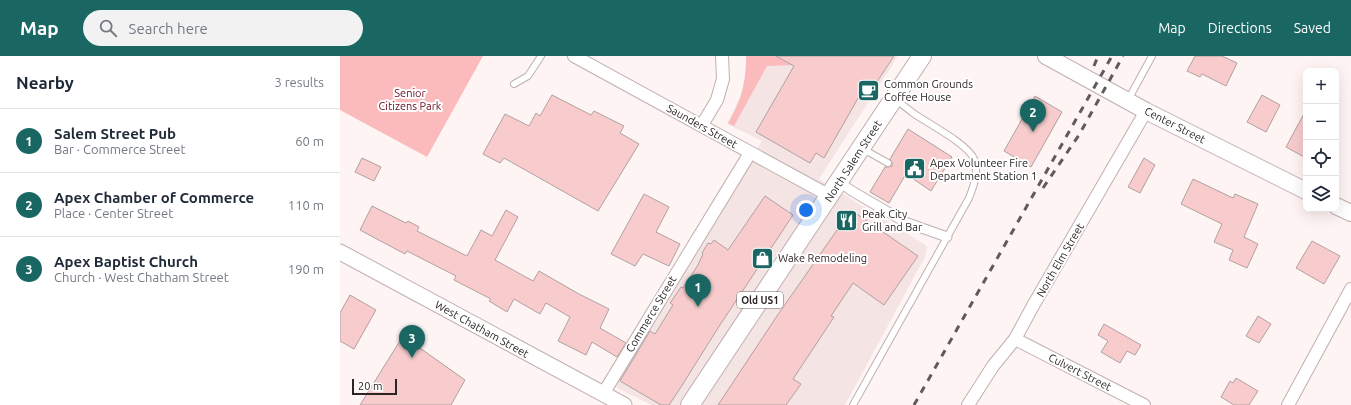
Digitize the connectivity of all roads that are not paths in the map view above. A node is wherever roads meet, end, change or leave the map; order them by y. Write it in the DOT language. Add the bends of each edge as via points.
graph roads {
  1 [pos="541,56"];
  2 [pos="574,56"];
  3 [pos="722,56"];
  4 [pos="922,56"];
  5 [pos="1046,56"];
  6 [pos="1152,56"];
  7 [pos="514,84"];
  8 [pos="894,99"];
  9 [pos="1128,100"];
  10 [pos="1146,111"];
  11 [pos="702,125"];
  12 [pos="861,148"];
  13 [pos="750,152"];
  14 [pos="888,163"];
  15 [pos="834,189"];
  16 [pos="1303,190"];
  17 [pos="1339,207"];
  18 [pos="1351,213"];
  19 [pos="947,237"];
  20 [pos="340,252"];
  21 [pos="1351,289"];
  22 [pos="1015,339"];
  23 [pos="603,394"];
  24 [pos="624,405"];
  25 [pos="690,405"];
  26 [pos="854,405"];
  27 [pos="968,405"];
  28 [pos="1144,405"];
  29 [pos="1288,405"];
  1 -- 7 [label="lane" via="528,76"];
  2 -- 11 [label="street, Saunders Street"];
  3 -- 11 [label="street" via="723,79 718,100"];
  4 -- 8 [label="main road, North Salem Street / Old US1"];
  5 -- 9 [label="main road, Center Street"];
  6 -- 9 [label="lane"];
  8 -- 12 [label="main road, North Salem Street / Old US1"];
  8 -- 19 [label="lane" via="952,138 973,157 976,177 973,188"];
  9 -- 10 [label="main road, Center Street"];
  10 -- 16 [label="main road, Center Street"];
  10 -- 22 [label="street, North Elm Street"];
  11 -- 13 [label="street, Saunders Street"];
  12 -- 14 [label="lane"];
  12 -- 15 [label="main road, North Salem Street / Old US1"];
  13 -- 15 [label="street, Saunders Street"];
  13 -- 23 [label="street, Commerce Street"];
  15 -- 19 [label="street" via="852,191 905,222"];
  15 -- 25 [label="main road, North Salem Street / Old US1"];
  17 -- 18 [label="main road"];
  19 -- 26 [label="lane"];
  20 -- 23 [label="street, West Chatham Street"];
  21 -- 29 [label="street"];
  22 -- 27 [label="street, North Elm Street" via="993,366"];
  22 -- 28 [label="street, Culvert Street"];
  23 -- 24 [label="street, West Chatham Street"];
}
